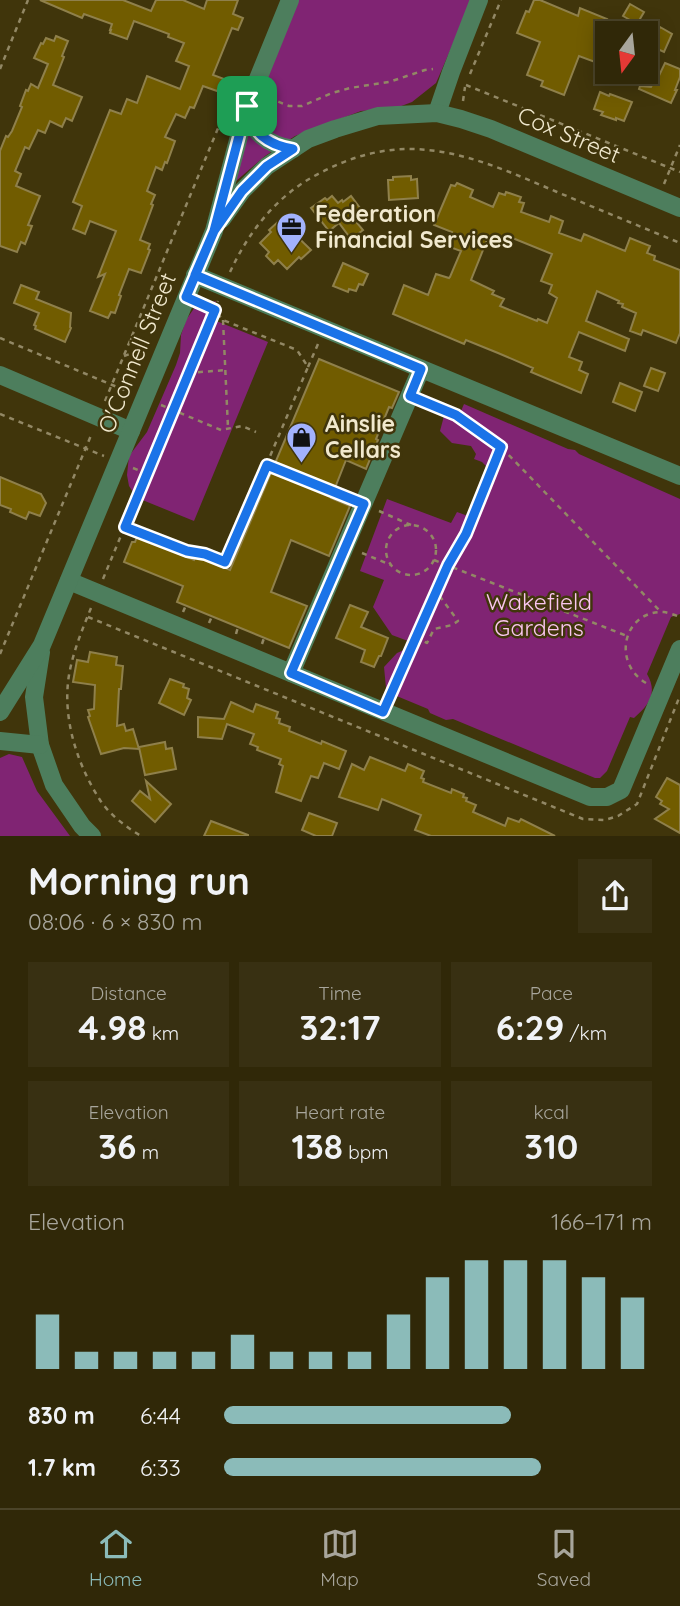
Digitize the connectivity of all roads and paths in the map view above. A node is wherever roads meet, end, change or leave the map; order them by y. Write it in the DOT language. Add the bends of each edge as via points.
graph roads {
  1 [pos="29,0"];
  2 [pos="290,0"];
  3 [pos="479,0"];
  4 [pos="501,0"];
  5 [pos="0,69"];
  6 [pos="451,72"];
  7 [pos="470,74"];
  8 [pos="465,85"];
  9 [pos="235,88"];
  10 [pos="250,99"];
  11 [pos="437,113"];
  12 [pos="461,119"];
  13 [pos="680,145"];
  14 [pos="293,149"];
  15 [pos="670,168"];
  16 [pos="680,172"];
  17 [pos="658,199"];
  18 [pos="680,208"];
  19 [pos="214,231"];
  20 [pos="680,243"];
  21 [pos="195,275"];
  22 [pos="224,287"];
  23 [pos="186,297"];
  24 [pos="215,310"];
  25 [pos="223,320"];
  26 [pos="0,338"];
  27 [pos="319,340"];
  28 [pos="150,347"];
  29 [pos="124,356"];
  30 [pos="308,367"];
  31 [pos="421,369"];
  32 [pos="226,370"];
  33 [pos="188,373"];
  34 [pos="0,375"];
  35 [pos="112,384"];
  36 [pos="410,396"];
  37 [pos="144,398"];
  38 [pos="173,410"];
  39 [pos="0,414"];
  40 [pos="228,428"];
  41 [pos="131,431"];
  42 [pos="256,432"];
  43 [pos="501,447"];
  44 [pos="267,465"];
  45 [pos="680,476"];
  46 [pos="359,502"];
  47 [pos="411,525"];
  48 [pos="125,527"];
  49 [pos="346,546"];
  50 [pos="434,560"];
  51 [pos="391,565"];
  52 [pos="448,565"];
  53 [pos="103,579"];
  54 [pos="68,581"];
  55 [pos="436,590"];
  56 [pos="186,605"];
  57 [pos="183,612"];
  58 [pos="662,612"];
  59 [pos="212,616"];
  60 [pos="680,617"];
  61 [pos="209,623"];
  62 [pos="238,627"];
  63 [pos="236,634"];
  64 [pos="627,636"];
  65 [pos="416,637"];
  66 [pos="264,638"];
  67 [pos="42,645"];
  68 [pos="262,645"];
  69 [pos="0,654"];
  70 [pos="679,654"];
  71 [pos="291,673"];
  72 [pos="643,681"];
  73 [pos="0,712"];
  74 [pos="383,712"];
  75 [pos="0,741"];
  76 [pos="40,746"];
  77 [pos="583,819"];
  78 [pos="92,836"];
  79 [pos="141,836"];
  1 -- 5 [label="path"];
  2 -- 10 [label="street, O'Connell Street"];
  3 -- 6 [label="street"];
  4 -- 7 [label="path"];
  6 -- 8 [label="path"];
  6 -- 10 [label="path" via="425,70 332,93 302,106"];
  6 -- 11 [label="street"];
  8 -- 12 [label="path"];
  8 -- 15 [label="path"];
  9 -- 29 [label="path"];
  10 -- 14 [label="street" via="248,120 271,143"];
  10 -- 19 [label="street, O'Connell Street"];
  11 -- 12 [label="street, Cox Street"];
  11 -- 14 [label="street, Cox Street" via="378,116 326,132"];
  12 -- 17 [label="street, Cox Street"];
  13 -- 15 [label="path"];
  14 -- 19 [label="street, Cox Street" via="242,191"];
  15 -- 16 [label="path"];
  15 -- 17 [label="path"];
  17 -- 18 [label="street, Cox Street"];
  19 -- 21 [label="street, O'Connell Street"];
  20 -- 22 [label="path" via="491,165 435,151 382,151 342,162 280,199 248,239"];
  21 -- 22 [label="street"];
  21 -- 23 [label="street, O'Connell Street"];
  22 -- 24 [label="path"];
  22 -- 31 [label="street"];
  23 -- 24 [label="path"];
  23 -- 37 [label="street, O'Connell Street"];
  24 -- 25 [label="path"];
  24 -- 33 [label="path"];
  25 -- 30 [label="path" via="297,350"];
  25 -- 32 [label="path"];
  26 -- 35 [label="path"];
  27 -- 30 [label="path"];
  28 -- 29 [label="path"];
  29 -- 35 [label="path"];
  30 -- 44 [label="path"];
  31 -- 36 [label="street"];
  31 -- 45 [label="street"];
  32 -- 33 [label="path"];
  32 -- 40 [label="path"];
  33 -- 38 [label="path"];
  34 -- 41 [label="street"];
  35 -- 37 [label="path"];
  36 -- 43 [label="path" via="456,415"];
  36 -- 46 [label="street"];
  37 -- 38 [label="path"];
  37 -- 41 [label="street, O'Connell Street"];
  38 -- 40 [label="path" via="221,430"];
  38 -- 48 [label="path"];
  39 -- 69 [label="path" via="85,449"];
  40 -- 42 [label="path" via="242,426"];
  41 -- 54 [label="street, O'Connell Street"];
  43 -- 52 [label="path" via="466,534"];
  43 -- 58 [label="path"];
  44 -- 46 [label="path"];
  44 -- 48 [label="path" via="225,562"];
  46 -- 47 [label="path"];
  46 -- 49 [label="street"];
  47 -- 50 [label="path" via="432,536"];
  47 -- 51 [label="path" via="391,535 386,550"];
  48 -- 53 [label="path"];
  49 -- 51 [label="path"];
  49 -- 71 [label="street"];
  50 -- 51 [label="path" via="418,574 403,573"];
  50 -- 52 [label="path"];
  52 -- 55 [label="path"];
  52 -- 64 [label="path"];
  54 -- 67 [label="street, O'Connell Street"];
  54 -- 71 [label="street"];
  55 -- 65 [label="path"];
  55 -- 65 [label="path" via="458,621 434,629 428,642"];
  56 -- 57 [label="path"];
  58 -- 60 [label="path"];
  58 -- 64 [label="path" via="643,618"];
  59 -- 61 [label="path"];
  62 -- 63 [label="path"];
  64 -- 72 [label="path" via="627,662"];
  65 -- 74 [label="path"];
  66 -- 68 [label="path"];
  67 -- 73 [label="street, O'Connell Street"];
  67 -- 76 [label="street" via="34,697"];
  70 -- 74 [label="street" via="621,790 607,797 590,797"];
  71 -- 74 [label="street"];
  75 -- 76 [label="street"];
  76 -- 78 [label="street" via="54,785"];
  77 -- 79 [label="path" via="88,617 68,677 66,695 74,743 101,802"];
}
